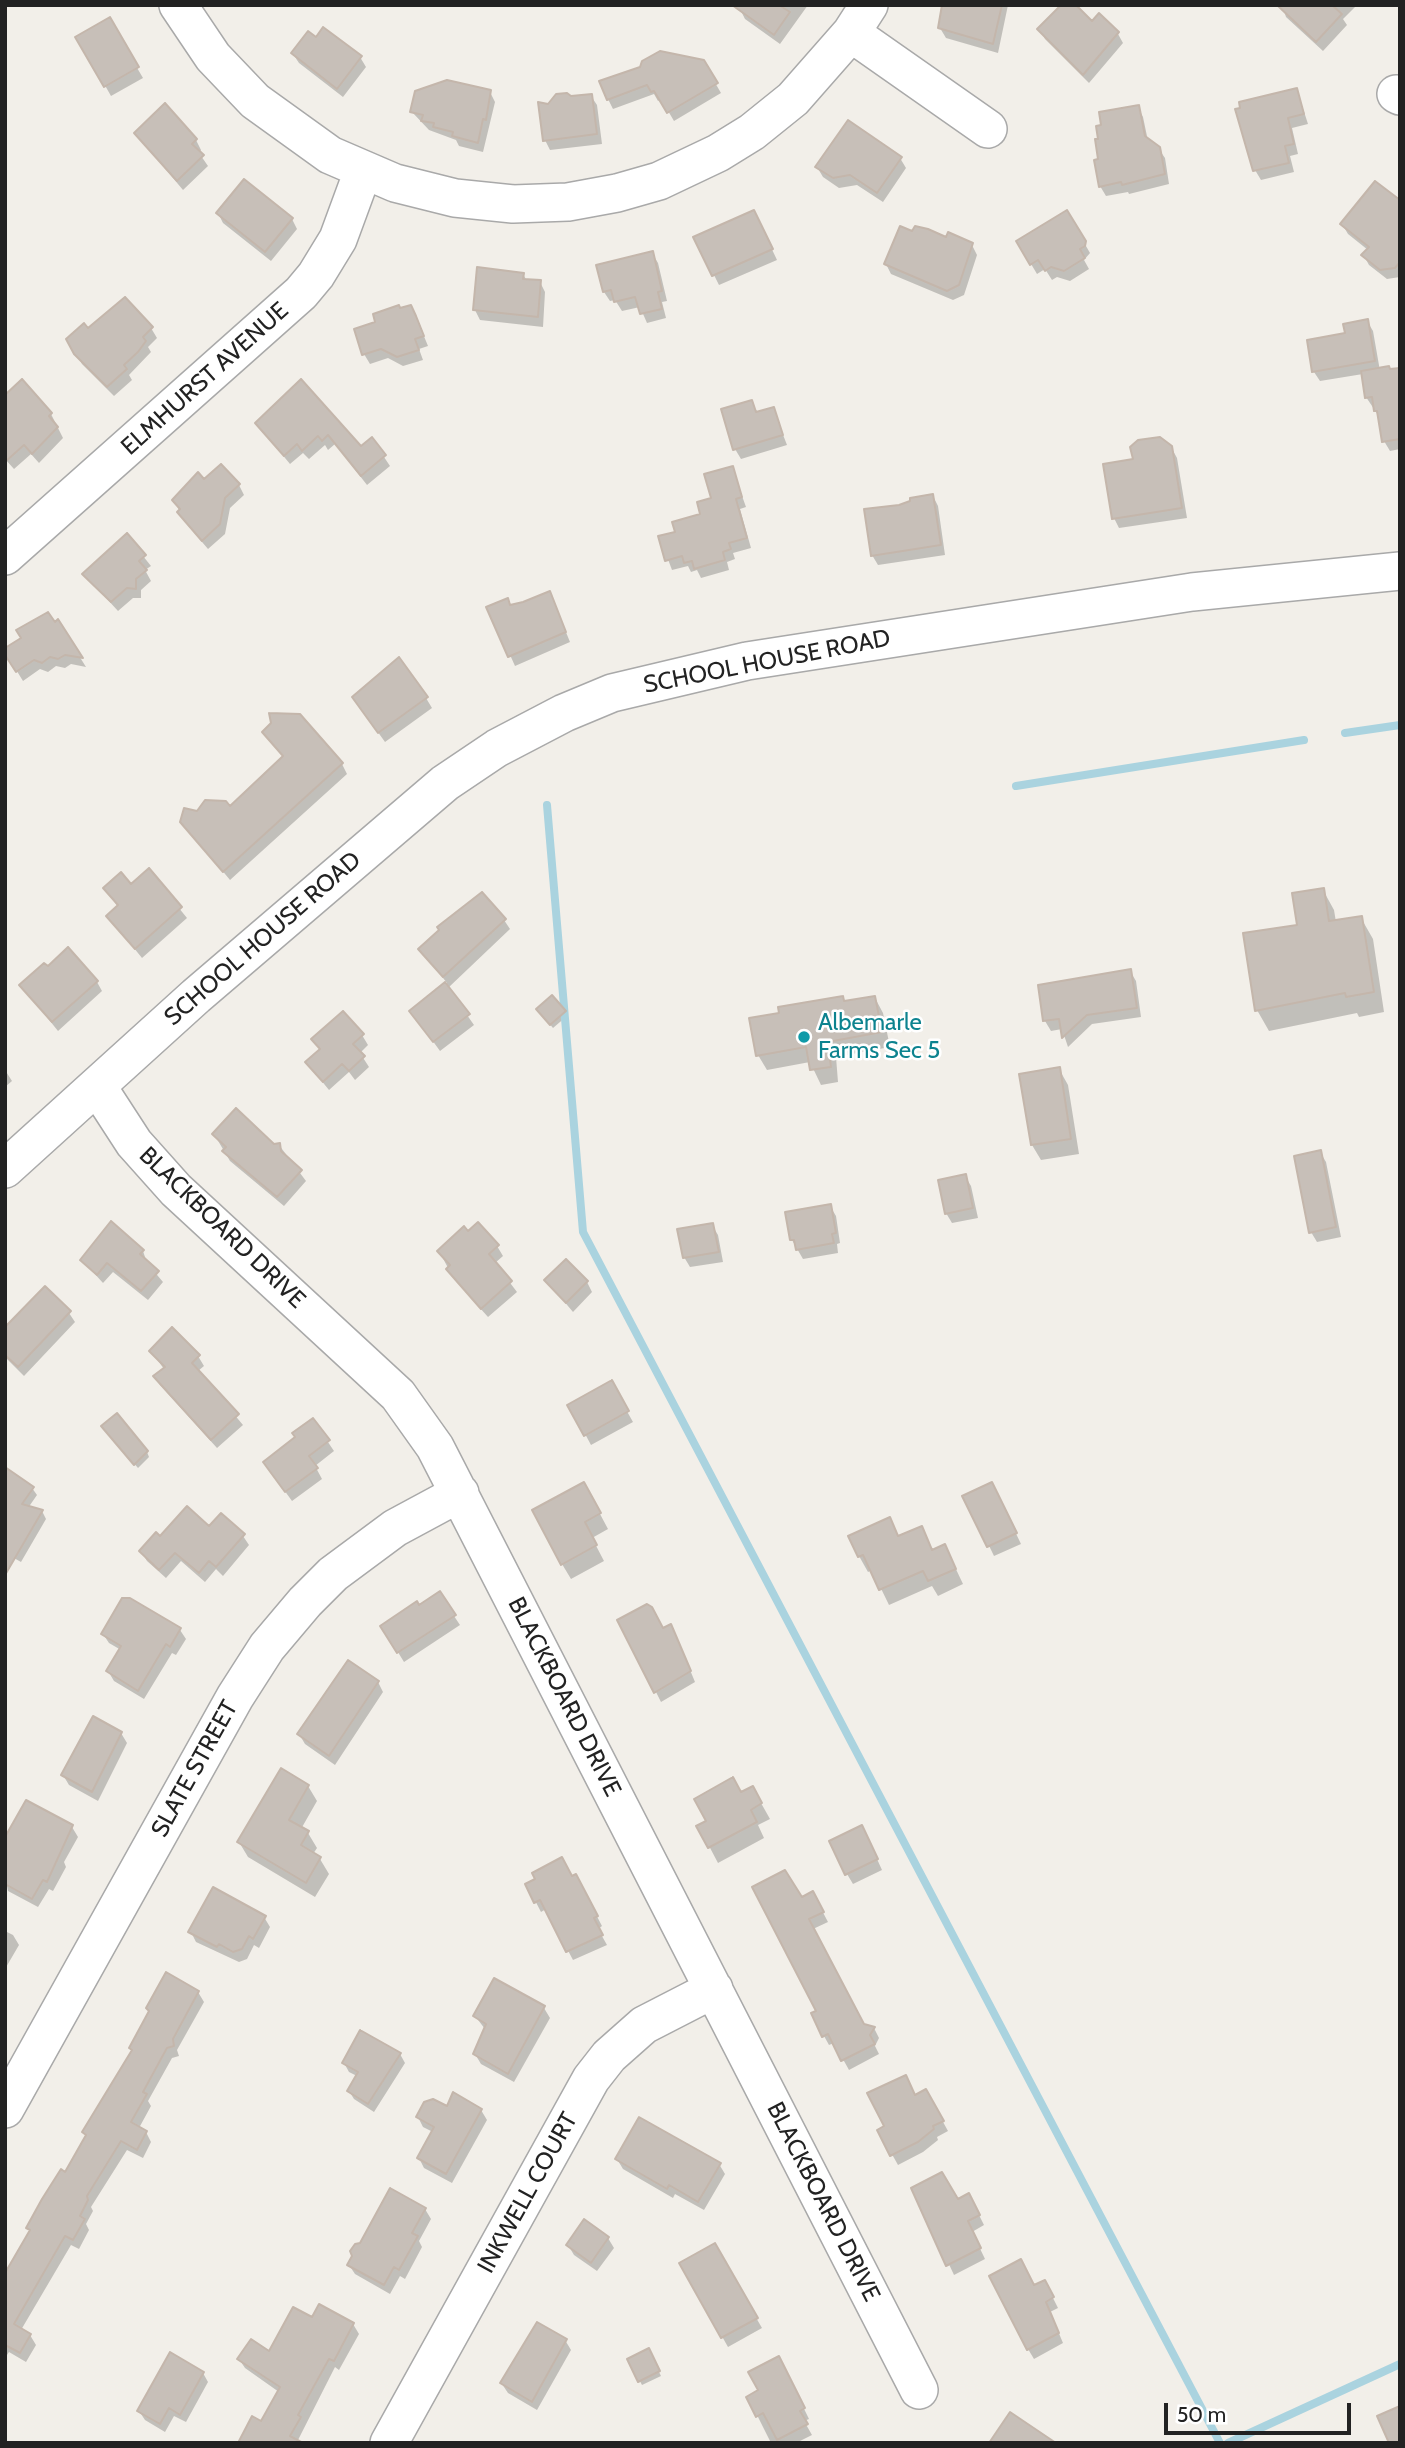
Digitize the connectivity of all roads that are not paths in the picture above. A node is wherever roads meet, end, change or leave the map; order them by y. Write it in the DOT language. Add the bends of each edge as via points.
graph roads {
  1 [pos="178,5"];
  2 [pos="860,19"];
  3 [pos="988,129"];
  4 [pos="363,171"];
  5 [pos="5,556"];
  6 [pos="1400,571"];
  7 [pos="97,1086"];
  8 [pos="5,1169"];
  9 [pos="460,1493"];
  10 [pos="714,1989"];
  11 [pos="5,2109"];
  12 [pos="919,2390"];
  13 [pos="389,2443"];
  1 -- 4 [label="street" via="213,57 255,101 330,155"];
  2 -- 3 [label="street"];
  2 -- 4 [label="street" via="793,99 718,153 659,181 568,202 513,204 455,198 394,184"];
  4 -- 5 [label="street, ELMHURST AVENUE" via="338,239 301,293"];
  6 -- 7 [label="street, SCHOOL HOUSE ROAD" via="1192,592 747,661 611,693 538,725 445,783"];
  7 -- 8 [label="street, SCHOOL HOUSE ROAD"];
  7 -- 9 [label="street, BLACKBOARD DRIVE" via="134,1143 176,1190 398,1395 436,1447"];
  9 -- 10 [label="street, BLACKBOARD DRIVE"];
  9 -- 11 [label="street, SLATE STREET" via="395,1528 333,1574 267,1647"];
  10 -- 12 [label="street, BLACKBOARD DRIVE"];
  10 -- 13 [label="street, INKWELL COURT" via="644,2025 591,2079"];
}
